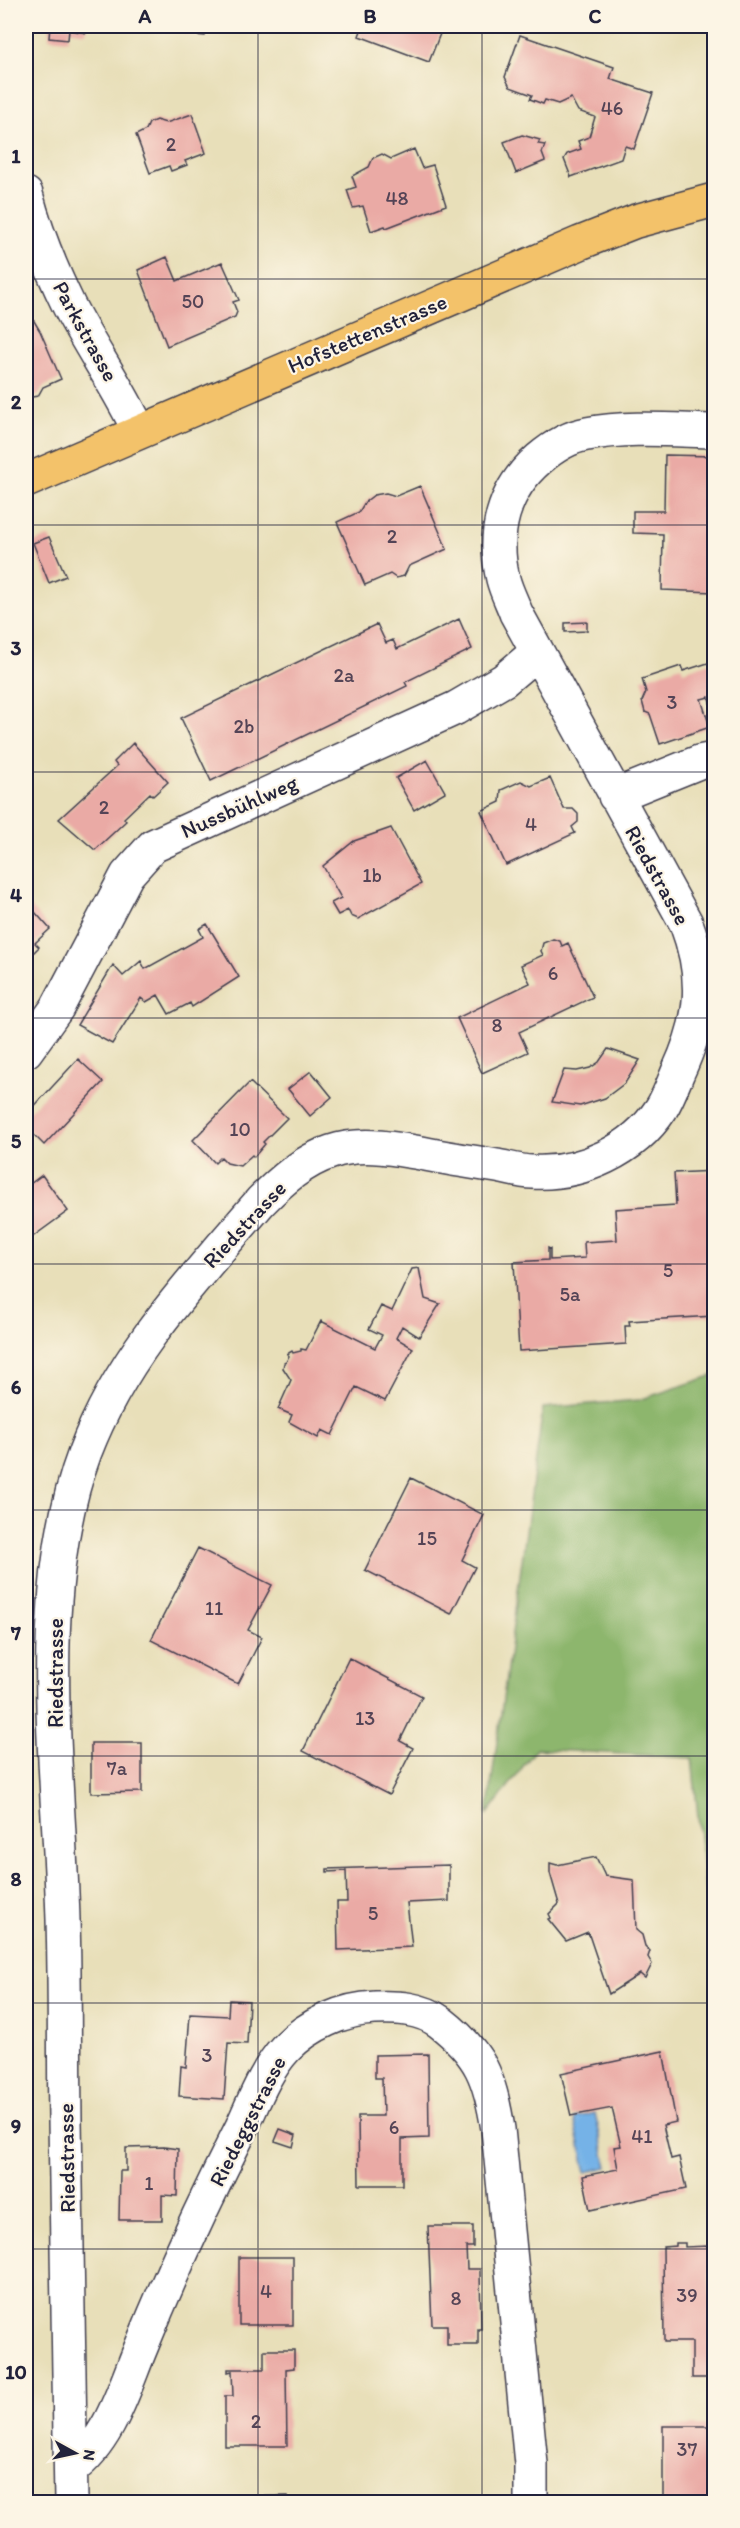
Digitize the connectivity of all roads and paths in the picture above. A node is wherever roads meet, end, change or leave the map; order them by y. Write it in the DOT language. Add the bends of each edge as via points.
graph roads {
  1 [pos="26,194"];
  2 [pos="714,200"];
  3 [pos="140,431"];
  4 [pos="714,431"];
  5 [pos="26,481"];
  6 [pos="537,652"];
  7 [pos="714,759"];
  8 [pos="615,796"];
  9 [pos="708,980"];
  10 [pos="26,1051"];
  11 [pos="39,1667"];
  12 [pos="71,2469"];
  13 [pos="71,2502"];
  14 [pos="531,2502"];
  1 -- 3 [label="street, Parkstrasse" via="37,236 70,307"];
  2 -- 3 [label="main road, Hofstettenstrasse" via="636,221 580,243"];
  3 -- 5 [label="main road, Hofstettenstrasse"];
  4 -- 6 [label="street, Riedstrasse" via="627,429 586,434 550,449 512,488 501,521 503,579"];
  6 -- 8 [label="street, Riedstrasse"];
  6 -- 10 [label="street, Nussbühlweg" via="504,680 456,708 153,846 127,875 57,1008"];
  7 -- 8 [label="street"];
  8 -- 9 [label="street, Riedstrasse" via="686,923"];
  9 -- 11 [label="street, Riedstrasse" via="688,1052 662,1108 640,1135 611,1156 570,1168 533,1172 383,1147 353,1148 309,1162 261,1201 158,1321 98,1422 85,1452 63,1530"];
  11 -- 12 [label="street, Riedstrasse" via="63,1921"];
  12 -- 13 [label="street, Riedstrasse"];
  12 -- 14 [label="street, Riedeggstrasse" via="87,2457 110,2422 222,2166 285,2048 304,2032 344,2013 394,2007 432,2016 462,2038 479,2062 492,2092 530,2452"];
}
